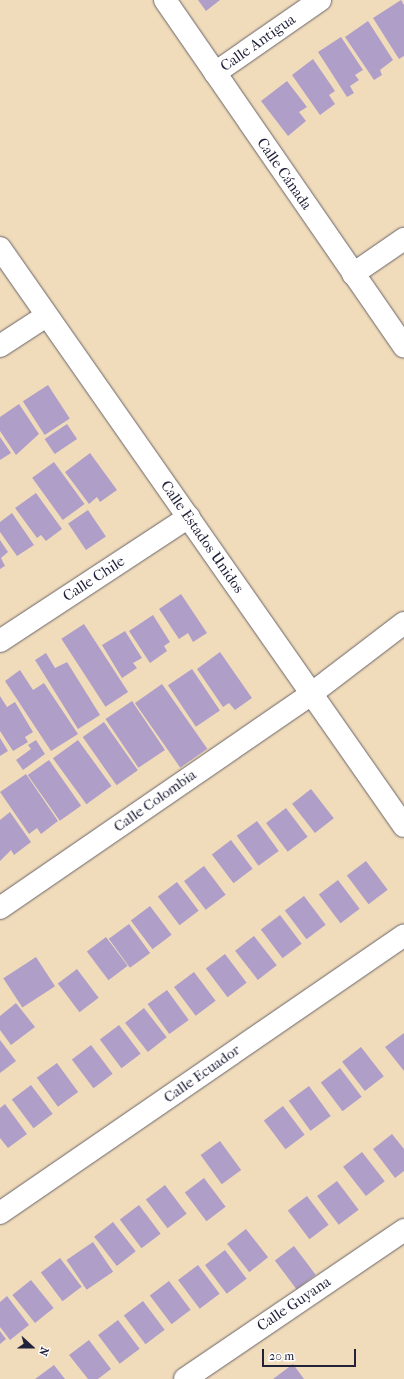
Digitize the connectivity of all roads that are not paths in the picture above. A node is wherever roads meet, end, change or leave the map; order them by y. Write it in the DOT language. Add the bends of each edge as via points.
graph roads {
  1 [pos="165,0"];
  2 [pos="320,0"];
  3 [pos="215,73"];
  4 [pos="404,239"];
  5 [pos="0,248"];
  6 [pos="354,274"];
  7 [pos="46,316"];
  8 [pos="0,346"];
  9 [pos="404,347"];
  10 [pos="189,517"];
  11 [pos="404,623"];
  12 [pos="0,641"];
  13 [pos="311,694"];
  14 [pos="404,826"];
  15 [pos="0,908"];
  16 [pos="404,935"];
  17 [pos="0,1213"];
  18 [pos="404,1230"];
  19 [pos="185,1379"];
  1 -- 3 [label="street, Calle Cánada"];
  2 -- 3 [label="street, Calle Antigua"];
  3 -- 6 [label="street, Calle Cánada"];
  4 -- 6 [label="street"];
  5 -- 7 [label="street, Calle Estados Unidos"];
  6 -- 9 [label="street, Calle Cánada"];
  7 -- 8 [label="street"];
  7 -- 10 [label="street, Calle Estados Unidos"];
  10 -- 12 [label="street, Calle Chile"];
  10 -- 13 [label="street, Calle Estados Unidos"];
  11 -- 13 [label="street, Calle Colombia"];
  13 -- 14 [label="street, Calle Estados Unidos"];
  13 -- 15 [label="street, Calle Colombia"];
  16 -- 17 [label="street, Calle Ecuador"];
  18 -- 19 [label="street, Calle Guyana"];
}
